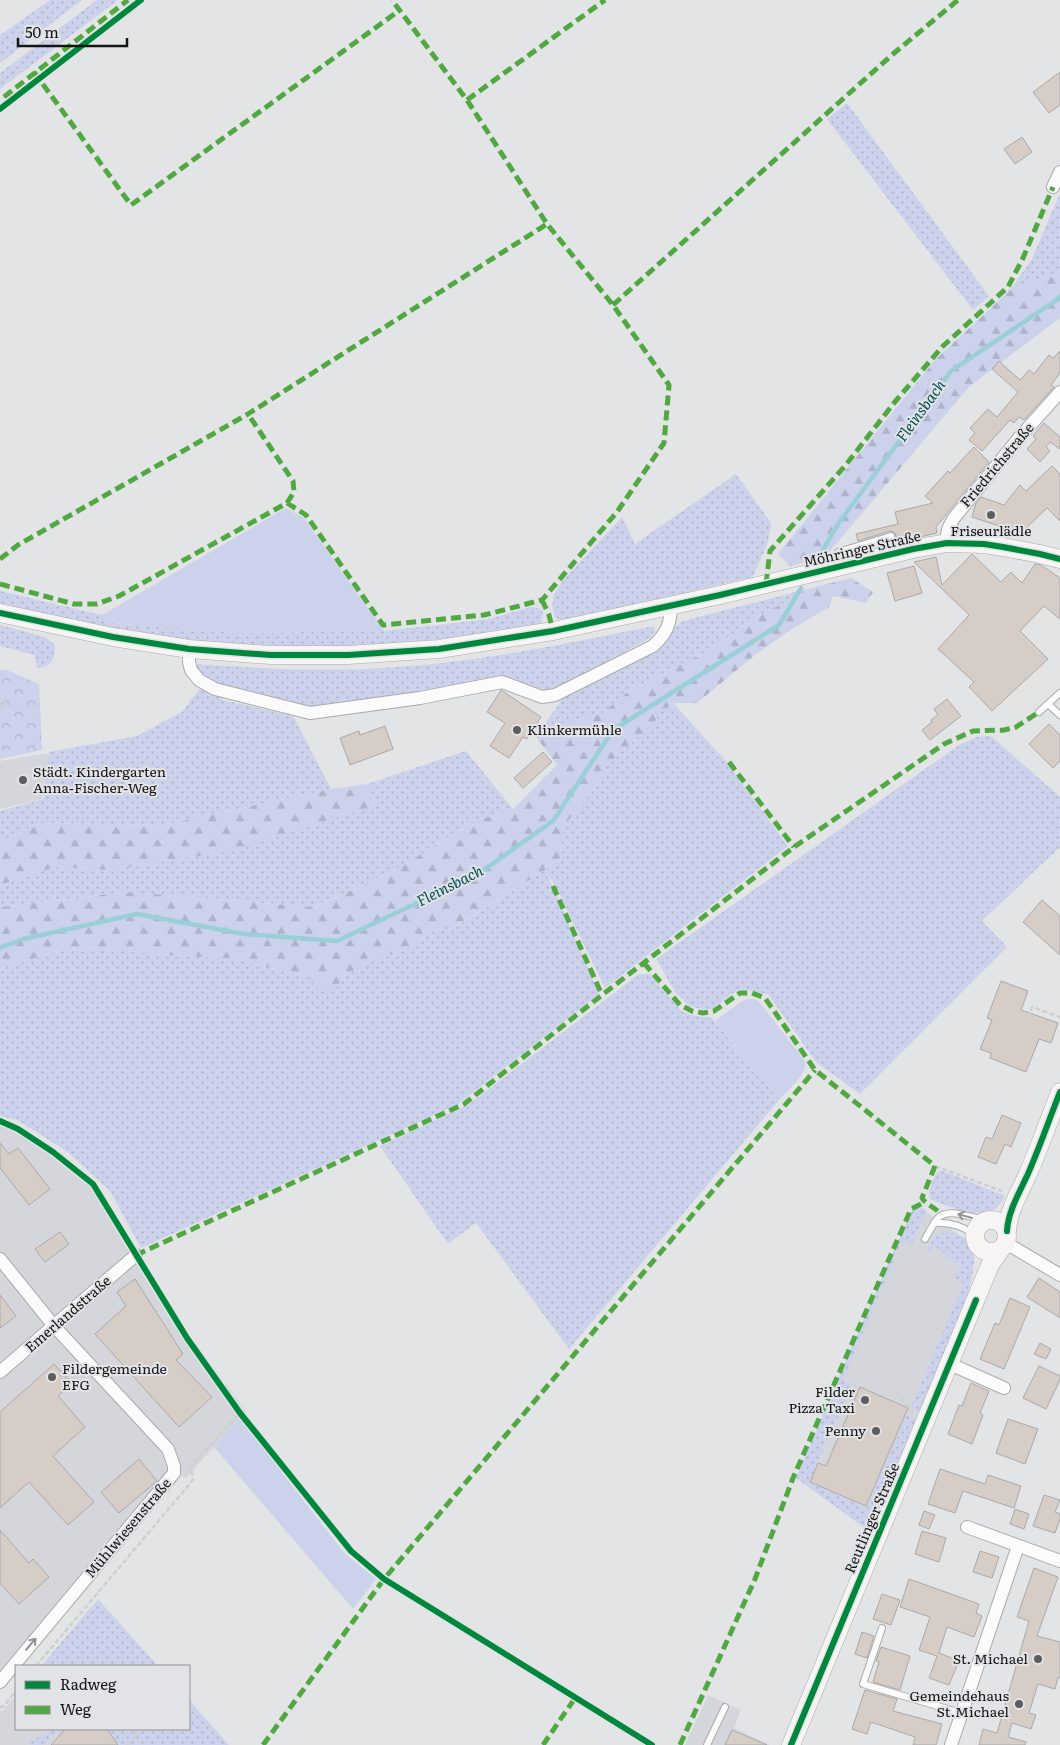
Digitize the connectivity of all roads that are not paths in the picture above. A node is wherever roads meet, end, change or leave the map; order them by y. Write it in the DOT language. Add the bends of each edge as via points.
graph roads {
  1 [pos="1060,172"];
  2 [pos="1053,187"];
  3 [pos="1060,392"];
  4 [pos="947,544"];
  5 [pos="1060,560"];
  6 [pos="671,606"];
  7 [pos="0,613"];
  8 [pos="189,649"];
  9 [pos="1060,693"];
  10 [pos="1048,704"];
  11 [pos="1039,712"];
  12 [pos="1060,715"];
  13 [pos="1060,1092"];
  14 [pos="1018,1193"];
  15 [pos="990,1220"];
  16 [pos="934,1224"];
  17 [pos="925,1239"];
  18 [pos="1005,1241"];
  19 [pos="977,1242"];
  20 [pos="136,1255"];
  21 [pos="0,1259"];
  22 [pos="1060,1275"];
  23 [pos="976,1300"];
  24 [pos="54,1326"];
  25 [pos="950,1364"];
  26 [pos="0,1372"];
  27 [pos="1004,1388"];
  28 [pos="967,1527"];
  29 [pos="1018,1546"];
  30 [pos="1060,1560"];
  31 [pos="882,1628"];
  32 [pos="0,1682"];
  33 [pos="724,1707"];
  34 [pos="961,1713"];
  35 [pos="707,1745"];
  36 [pos="791,1745"];
  37 [pos="951,1745"];
  1 -- 2 [label="street"];
  3 -- 4 [label="street, Friedrichstraße" via="948,526"];
  4 -- 5 [label="main road, Möhringer Straße" via="984,544"];
  4 -- 6 [label="main road, Möhringer Straße"];
  6 -- 8 [label="main road, Möhringer Straße" via="552,631 439,649 348,655 270,655"];
  6 -- 8 [label="street" via="668,628 653,646 555,695 542,697 502,682 310,714 215,689 199,680 191,670"];
  7 -- 8 [label="main road, Möhringer Straße" via="62,628"];
  9 -- 10 [label="lane"];
  10 -- 11 [label="lane"];
  10 -- 12 [label="lane"];
  13 -- 14 [label="main road, Reutlinger Straße"];
  14 -- 15 [label="main road, Reutlinger Straße"];
  14 -- 18 [label="main road, Reutlinger Straße"];
  15 -- 16 [label="lane, one-way" via="950,1212 941,1215"];
  15 -- 18 [label="main road" via="1001,1222"];
  15 -- 19 [label="main road" via="979,1225"];
  16 -- 17 [label="lane"];
  16 -- 19 [label="lane" via="960,1227 971,1233"];
  18 -- 19 [label="main road" via="990,1252"];
  18 -- 22 [label="street"];
  18 -- 23 [label="main road, Reutlinger Straße" via="990,1265"];
  19 -- 23 [label="main road, Reutlinger Straße" via="981,1263"];
  20 -- 24 [label="street, Emerlandstraße"];
  21 -- 24 [label="street, Mühlwiesenstraße"];
  23 -- 25 [label="main road, Reutlinger Straße"];
  24 -- 26 [label="street, Emerlandstraße"];
  32 -- 24 [label="street, Mühlwiesenstraße, one-way" via="174,1473 168,1449"];
  25 -- 27 [label="street"];
  25 -- 36 [label="main road, Reutlinger Straße"];
  28 -- 29 [label="street"];
  29 -- 30 [label="street"];
  29 -- 34 [label="street"];
  31 -- 34 [label="lane" via="863,1684"];
  33 -- 35 [label="lane"];
  34 -- 37 [label="street"];
}
